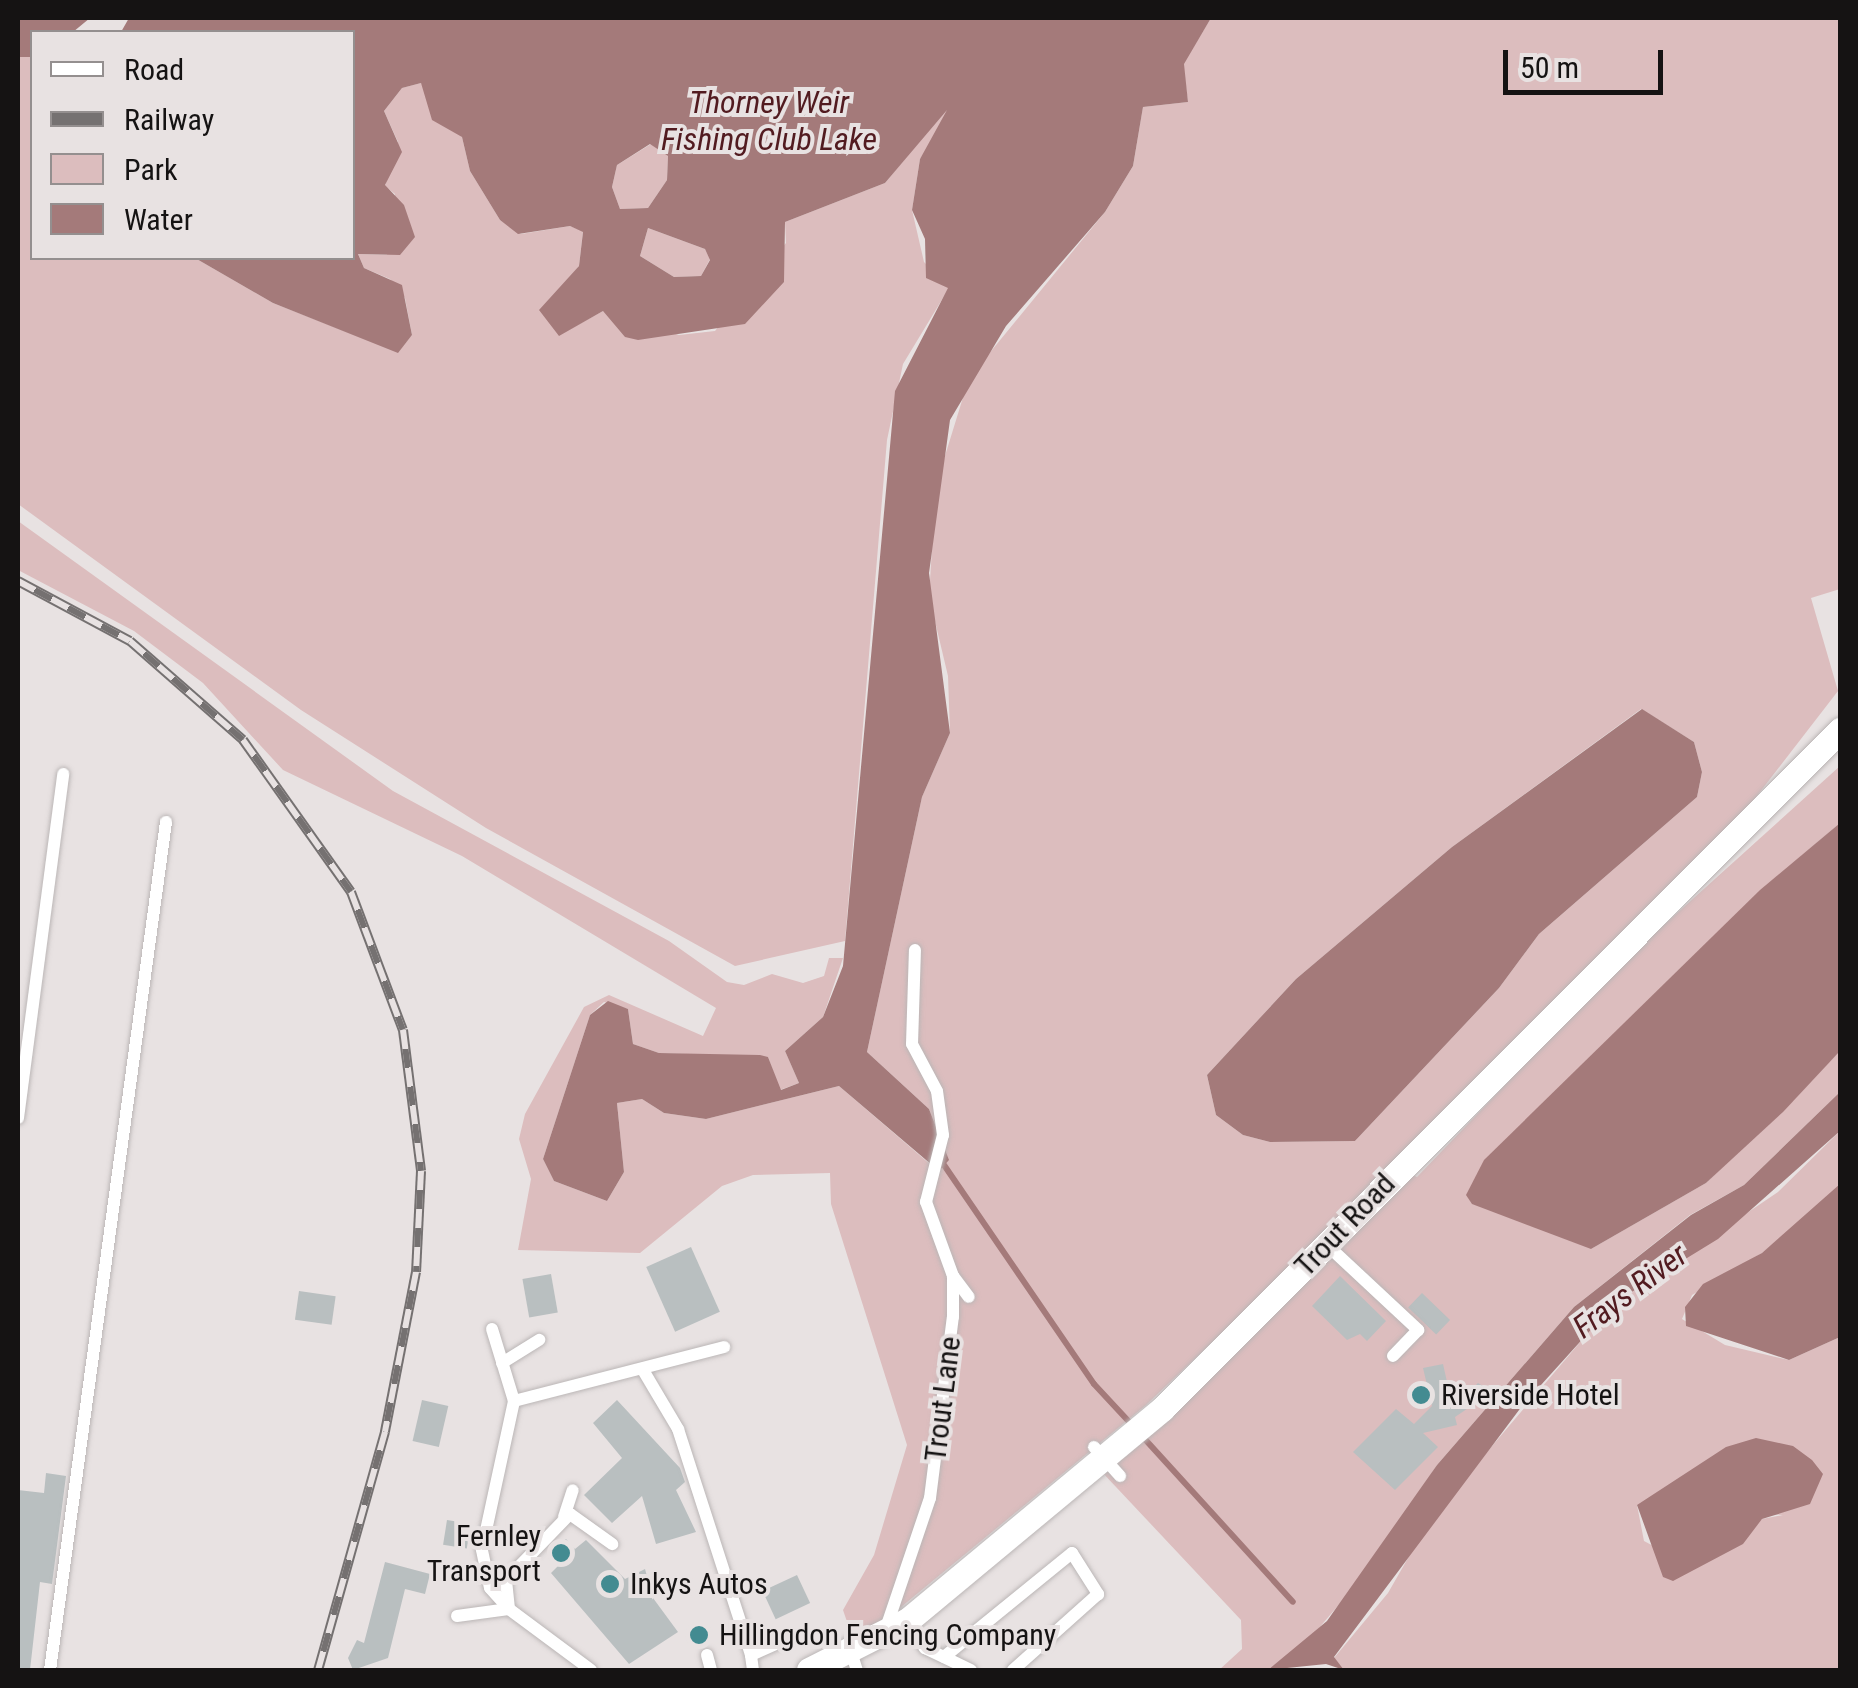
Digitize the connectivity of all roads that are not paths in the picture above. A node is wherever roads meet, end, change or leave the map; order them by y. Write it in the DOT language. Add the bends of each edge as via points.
graph roads {
  1 [pos="1840,730"];
  2 [pos="64,774"];
  3 [pos="166,822"];
  4 [pos="915,950"];
  5 [pos="18,1118"];
  6 [pos="1327,1245"];
  7 [pos="953,1276"];
  8 [pos="969,1296"];
  9 [pos="492,1329"];
  10 [pos="539,1340"];
  11 [pos="724,1347"];
  12 [pos="1393,1356"];
  13 [pos="502,1363"];
  14 [pos="644,1370"];
  15 [pos="514,1401"];
  16 [pos="572,1490"];
  17 [pos="564,1516"];
  18 [pos="612,1544"];
  19 [pos="509,1609"];
  20 [pos="456,1616"];
  21 [pos="897,1625"];
  22 [pos="778,1642"];
  23 [pos="707,1655"];
  24 [pos="750,1655"];
  25 [pos="944,1657"];
  26 [pos="854,1662"];
  27 [pos="50,1670"];
  28 [pos="591,1670"];
  29 [pos="711,1670"];
  30 [pos="753,1670"];
  31 [pos="809,1670"];
  32 [pos="971,1670"];
  33 [pos="1012,1670"];
  1 -- 6 [label="street, Trout Road"];
  2 -- 5 [label="lane"];
  3 -- 27 [label="lane"];
  4 -- 7 [label="lane, Trout Lane" via="911,1035 928,1076 942,1145 928,1217"];
  6 -- 12 [label="lane" via="1418,1330"];
  6 -- 21 [label="street, Trout Road" via="1108,1459"];
  7 -- 8 [label="lane"];
  7 -- 21 [label="lane, Trout Lane" via="938,1455"];
  9 -- 13 [label="lane"];
  10 -- 13 [label="lane"];
  11 -- 14 [label="lane"];
  13 -- 15 [label="lane"];
  14 -- 15 [label="lane" via="576,1379"];
  14 -- 24 [label="lane" via="678,1428"];
  15 -- 19 [label="lane" via="482,1549 490,1588"];
  16 -- 17 [label="lane"];
  17 -- 18 [label="lane" via="586,1518"];
  17 -- 19 [label="lane" via="509,1572"];
  19 -- 20 [label="lane"];
  19 -- 28 [label="lane"];
  21 -- 25 [label="lane"];
  21 -- 26 [label="street, Trout Road"];
  22 -- 24 [label="lane"];
  23 -- 29 [label="lane"];
  24 -- 30 [label="lane"];
  25 -- 32 [label="lane"];
  25 -- 33 [label="lane" via="1072,1552 1098,1594"];
  26 -- 31 [label="street, Trout Road"];
}
